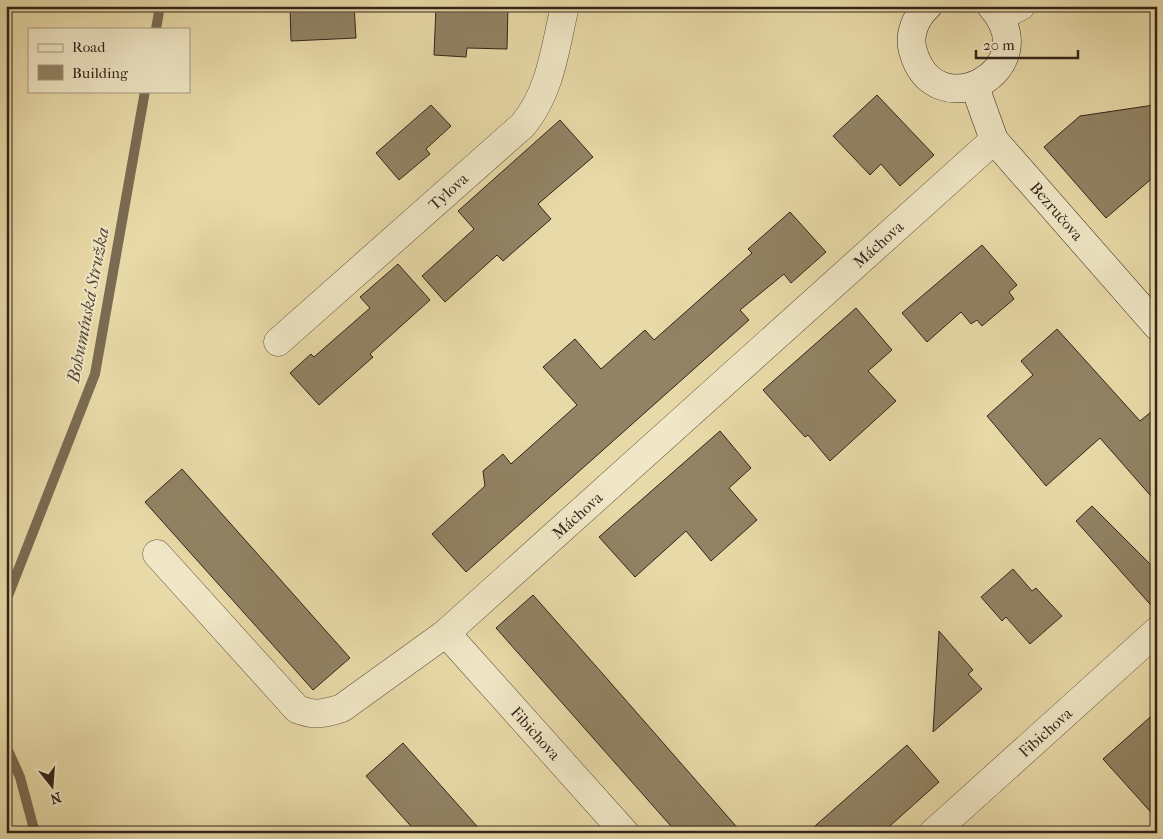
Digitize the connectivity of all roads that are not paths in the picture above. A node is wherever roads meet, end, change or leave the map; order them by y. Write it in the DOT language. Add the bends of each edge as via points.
graph roads {
  1 [pos="565,6"];
  2 [pos="919,9"];
  3 [pos="1004,10"];
  4 [pos="975,86"];
  5 [pos="994,140"];
  6 [pos="1157,326"];
  7 [pos="278,342"];
  8 [pos="157,554"];
  9 [pos="1157,631"];
  10 [pos="446,633"];
  11 [pos="625,833"];
  12 [pos="933,833"];
  1 -- 7 [label="street, Tylova" via="548,82 523,125"];
  2 -- 4 [label="street" via="913,28 912,46 916,62 941,86 958,89"];
  3 -- 4 [label="street" via="1006,49 1001,66 990,78"];
  4 -- 5 [label="street, Bezručova"];
  5 -- 6 [label="street, Bezručova"];
  5 -- 10 [label="street, Máchova"];
  8 -- 10 [label="street, Máchova" via="297,709 312,714 342,708"];
  9 -- 12 [label="street, Fibichova"];
  10 -- 11 [label="street, Fibichova"];
}
